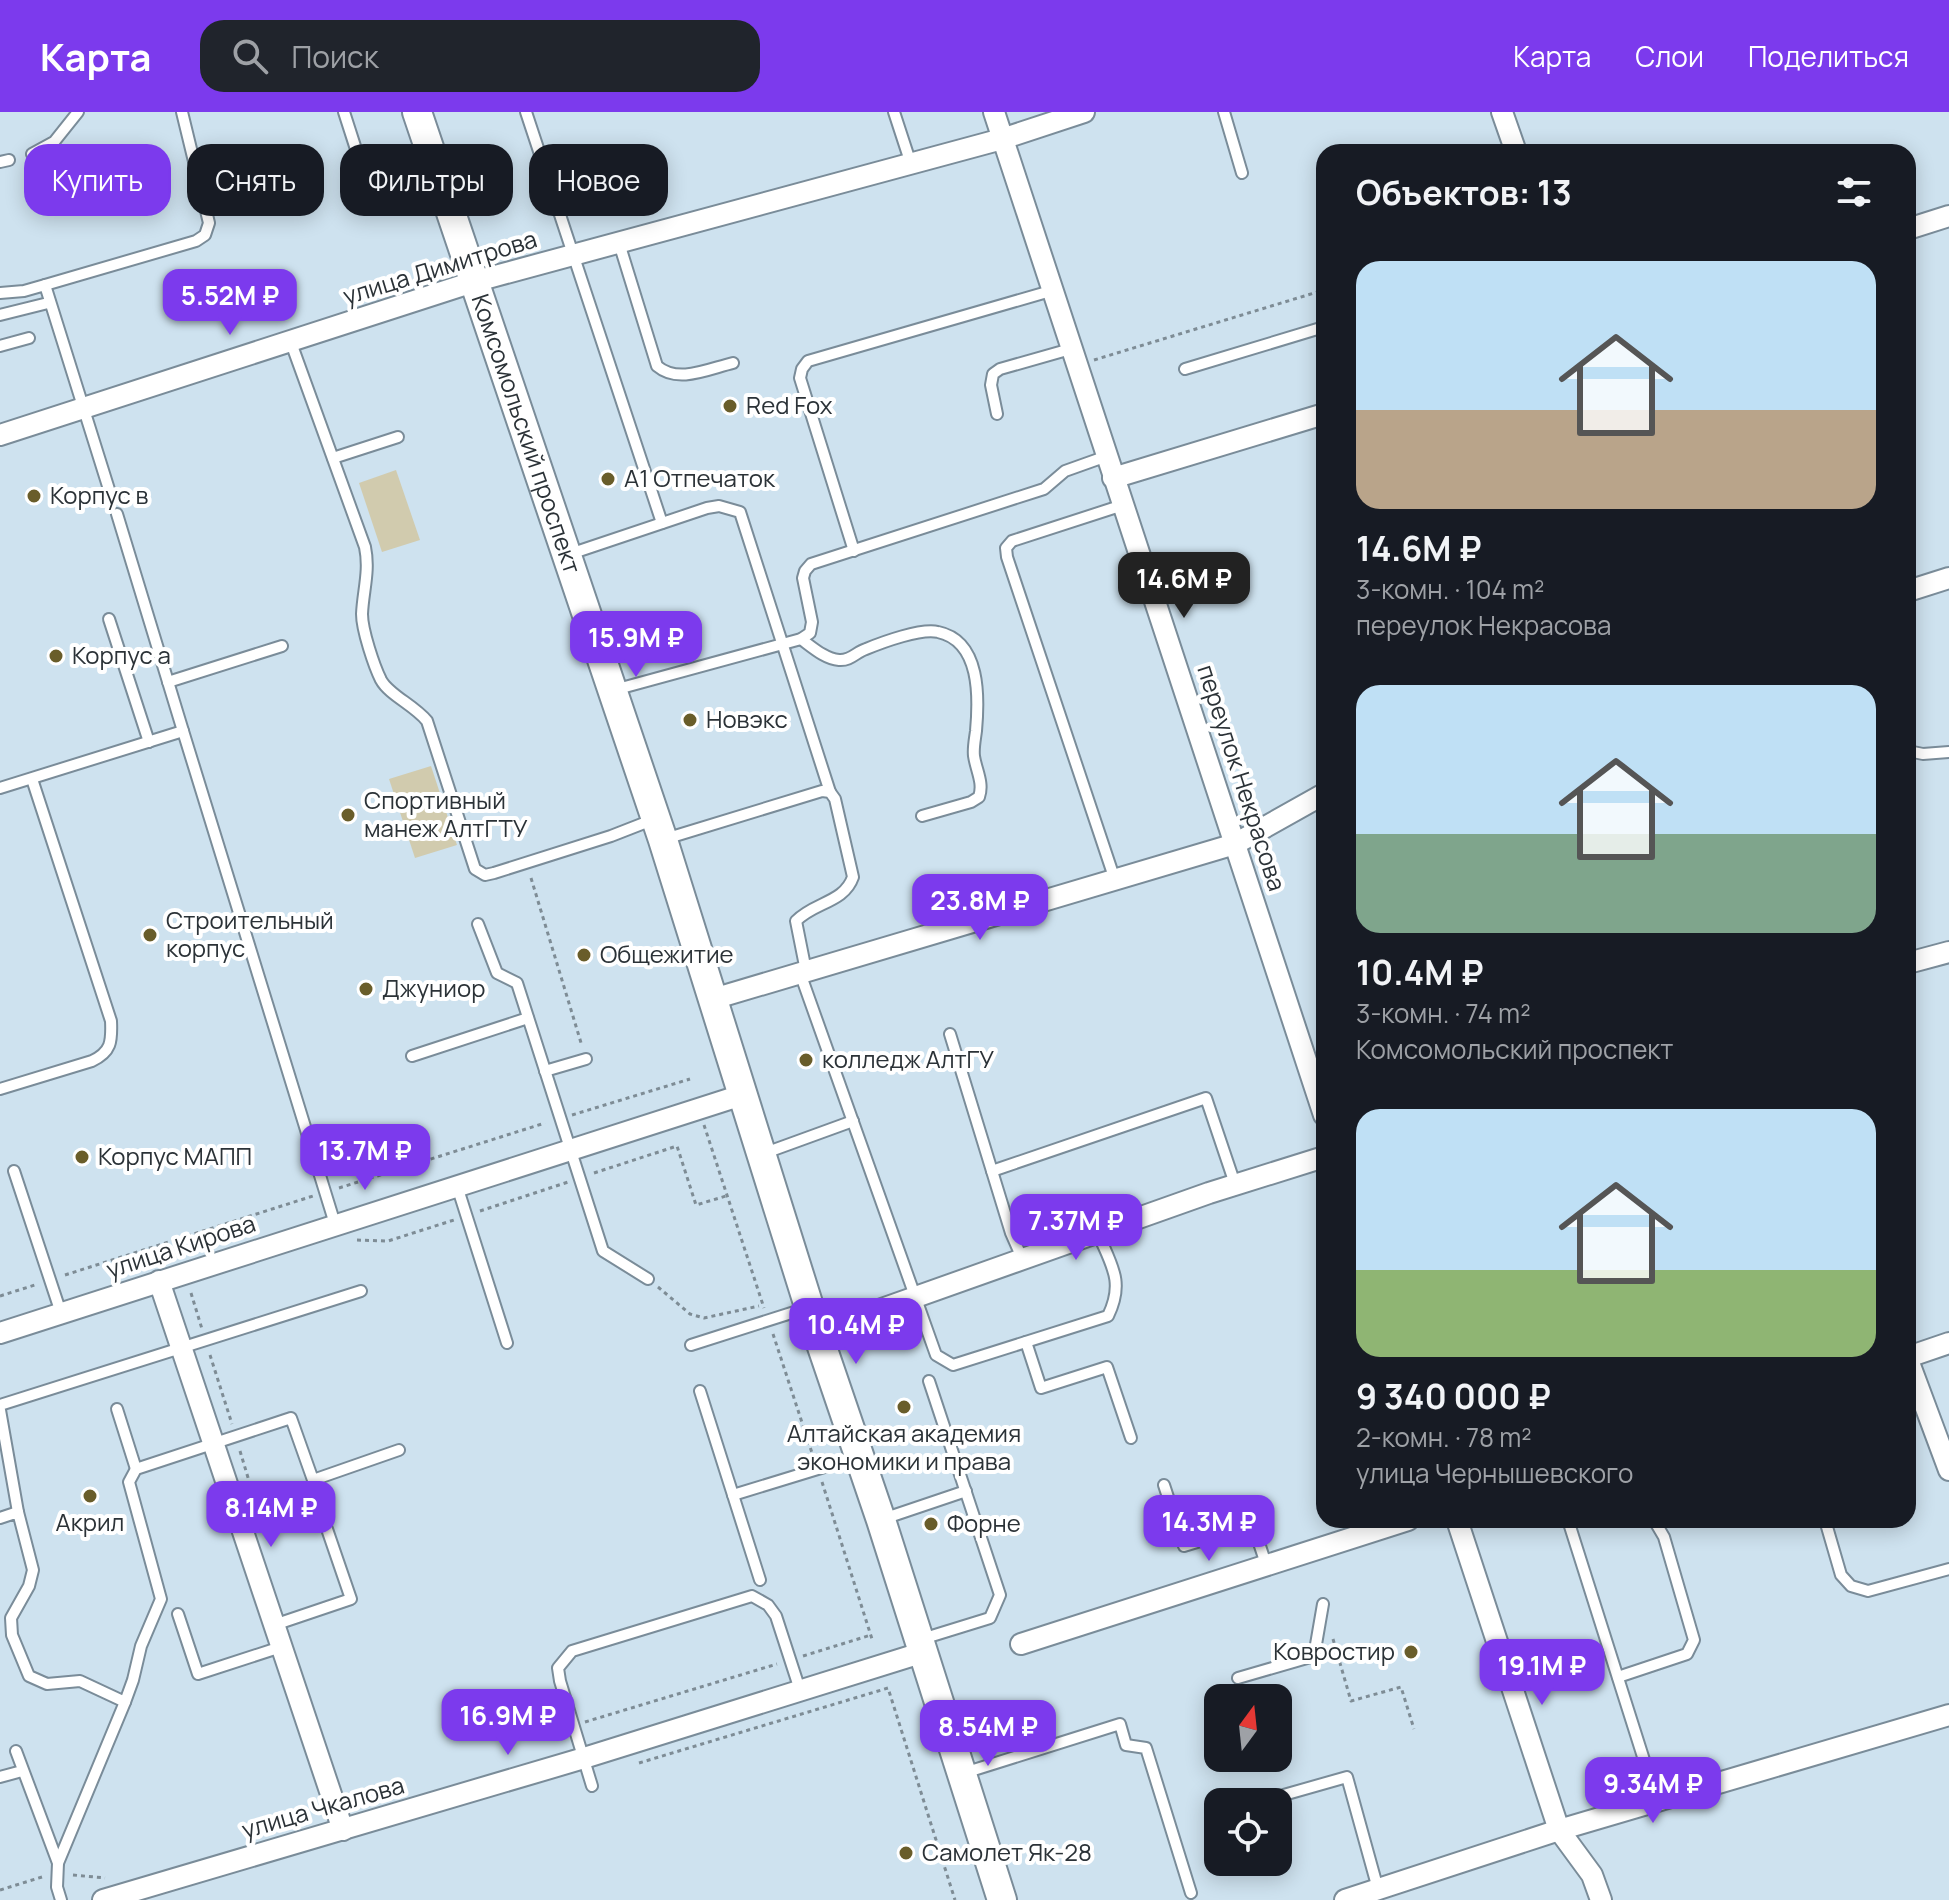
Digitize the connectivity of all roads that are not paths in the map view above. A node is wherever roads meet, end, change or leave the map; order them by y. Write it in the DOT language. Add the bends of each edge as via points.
graph roads {
  1 [pos="78,112"];
  2 [pos="182,112"];
  3 [pos="344,112"];
  4 [pos="417,112"];
  5 [pos="526,112"];
  6 [pos="894,112"];
  7 [pos="994,112"];
  8 [pos="1084,112"];
  9 [pos="1224,112"];
  10 [pos="1502,112"];
  11 [pos="1002,139"];
  12 [pos="50,144"];
  13 [pos="354,144"];
  14 [pos="428,144"];
  15 [pos="1513,144"];
  16 [pos="911,164"];
  17 [pos="1242,173"];
  18 [pos="451,216"];
  19 [pos="1949,216"];
  20 [pos="1916,226"];
  21 [pos="619,243"];
  22 [pos="574,256"];
  23 [pos="473,282"];
  24 [pos="45,285"];
  25 [pos="1054,290"];
  26 [pos="0,293"];
  27 [pos="48,303"];
  28 [pos="0,315"];
  29 [pos="1316,329"];
  30 [pos="29,338"];
  31 [pos="290,340"];
  32 [pos="0,346"];
  33 [pos="1076,356"];
  34 [pos="733,363"];
  35 [pos="1185,369"];
  36 [pos="82,408"];
  37 [pos="997,414"];
  38 [pos="1316,416"];
  39 [pos="0,435"];
  40 [pos="398,437"];
  41 [pos="1107,456"];
  42 [pos="333,458"];
  43 [pos="1113,478"];
  44 [pos="112,499"];
  45 [pos="1123,505"];
  46 [pos="117,514"];
  47 [pos="662,523"];
  48 [pos="854,551"];
  49 [pos="566,555"];
  50 [pos="1949,578"];
  51 [pos="1916,588"];
  52 [pos="109,619"];
  53 [pos="801,639"];
  54 [pos="784,644"];
  55 [pos="282,646"];
  56 [pos="168,682"];
  57 [pos="612,691"];
  58 [pos="183,731"];
  59 [pos="149,742"];
  60 [pos="1949,752"];
  61 [pos="1916,753"];
  62 [pos="32,779"];
  63 [pos="0,788"];
  64 [pos="830,792"];
  65 [pos="1316,798"];
  66 [pos="922,816"];
  67 [pos="660,829"];
  68 [pos="1235,844"];
  69 [pos="1115,880"];
  70 [pos="478,924"];
  71 [pos="1949,952"];
  72 [pos="1916,961"];
  73 [pos="803,972"];
  74 [pos="713,999"];
  75 [pos="528,1018"];
  76 [pos="950,1034"];
  77 [pos="412,1056"];
  78 [pos="586,1059"];
  79 [pos="545,1071"];
  80 [pos="0,1089"];
  81 [pos="1316,1091"];
  82 [pos="745,1094"];
  83 [pos="853,1121"];
  84 [pos="570,1151"];
  85 [pos="763,1154"];
  86 [pos="1316,1159"];
  87 [pos="14,1171"];
  88 [pos="992,1171"];
  89 [pos="1235,1184"];
  90 [pos="457,1186"];
  91 [pos="335,1224"];
  92 [pos="1097,1231"];
  93 [pos="1022,1258"];
  94 [pos="648,1279"];
  95 [pos="159,1281"];
  96 [pos="361,1291"];
  97 [pos="914,1297"];
  98 [pos="61,1313"];
  99 [pos="813,1319"];
  100 [pos="0,1333"];
  101 [pos="1026,1342"];
  102 [pos="507,1343"];
  103 [pos="1949,1343"];
  104 [pos="691,1345"];
  105 [pos="181,1347"];
  106 [pos="1916,1355"];
  107 [pos="1916,1380"];
  108 [pos="929,1381"];
  109 [pos="700,1391"];
  110 [pos="0,1408"];
  111 [pos="117,1409"];
  112 [pos="1131,1438"];
  113 [pos="212,1443"];
  114 [pos="399,1450"];
  115 [pos="860,1456"];
  116 [pos="136,1469"];
  117 [pos="1949,1470"];
  118 [pos="1164,1485"];
  119 [pos="966,1491"];
  120 [pos="733,1495"];
  121 [pos="18,1512"];
  122 [pos="0,1518"];
  123 [pos="881,1520"];
  124 [pos="1384,1528"];
  125 [pos="1460,1528"];
  126 [pos="1571,1528"];
  127 [pos="1659,1528"];
  128 [pos="1827,1528"];
  129 [pos="327,1529"];
  130 [pos="1267,1567"];
  131 [pos="1949,1569"];
  132 [pos="760,1580"];
  133 [pos="1323,1604"];
  134 [pos="178,1614"];
  135 [pos="5,1620"];
  136 [pos="274,1625"];
  137 [pos="1021,1644"];
  138 [pos="922,1646"];
  139 [pos="281,1647"];
  140 [pos="1618,1677"];
  141 [pos="1238,1678"];
  142 [pos="800,1690"];
  143 [pos="125,1702"];
  144 [pos="1949,1715"];
  145 [pos="16,1751"];
  146 [pos="584,1758"];
  147 [pos="22,1771"];
  148 [pos="963,1774"];
  149 [pos="0,1777"];
  150 [pos="592,1786"];
  151 [pos="1292,1793"];
  152 [pos="1657,1801"];
  153 [pos="343,1830"];
  154 [pos="1559,1830"];
  155 [pos="58,1863"];
  156 [pos="1378,1889"];
  157 [pos="1191,1893"];
  158 [pos="61,1900"];
  159 [pos="103,1900"];
  160 [pos="1002,1900"];
  161 [pos="1345,1900"];
  162 [pos="1601,1900"];
  1 -- 12 [label="lane"];
  2 -- 24 [label="lane" via="209,223 205,235"];
  3 -- 13 [label="lane"];
  4 -- 14 [label="main road, Комсомольский проспект"];
  5 -- 22 [label="lane"];
  6 -- 16 [label="lane"];
  7 -- 11 [label="street, переулок Некрасова"];
  8 -- 11 [label="street, улица Димитрова"];
  9 -- 17 [label="lane"];
  10 -- 15 [label="street"];
  11 -- 16 [label="street, улица Димитрова"];
  11 -- 25 [label="street, переулок Некрасова"];
  16 -- 21 [label="street, улица Димитрова"];
  18 -- 23 [label="main road, Комсомольский проспект"];
  19 -- 20 [label="street"];
  21 -- 22 [label="street, улица Димитрова"];
  21 -- 34 [label="lane" via="657,366 676,376"];
  22 -- 23 [label="street, улица Димитрова"];
  22 -- 47 [label="lane"];
  23 -- 31 [label="street, улица Димитрова"];
  23 -- 49 [label="main road, Комсомольский проспект"];
  24 -- 26 [label="lane"];
  24 -- 27 [label="lane"];
  25 -- 33 [label="street, переулок Некрасова"];
  25 -- 48 [label="lane" via="808,361 800,378"];
  27 -- 28 [label="lane"];
  27 -- 36 [label="lane"];
  29 -- 35 [label="lane"];
  30 -- 32 [label="lane"];
  31 -- 36 [label="street, улица Димитрова"];
  31 -- 42 [label="lane"];
  33 -- 37 [label="lane" via="993,374"];
  33 -- 41 [label="street, переулок Некрасова"];
  36 -- 39 [label="street, улица Димитрова"];
  36 -- 44 [label="lane"];
  38 -- 43 [label="street"];
  40 -- 42 [label="lane"];
  41 -- 43 [label="street, переулок Некрасова"];
  41 -- 48 [label="lane" via="1065,471 1044,489"];
  42 -- 67 [label="lane" via="369,563 362,617 382,681 427,721 475,869 485,875 611,836"];
  43 -- 45 [label="street, переулок Некрасова"];
  45 -- 68 [label="street, переулок Некрасова"];
  45 -- 69 [label="lane" via="1012,541 1006,548"];
  46 -- 56 [label="lane"];
  47 -- 49 [label="lane"];
  47 -- 54 [label="lane" via="719,506 740,512"];
  48 -- 53 [label="lane" via="811,564 805,571 812,622 810,633"];
  49 -- 57 [label="main road, Комсомольский проспект"];
  50 -- 51 [label="street"];
  52 -- 59 [label="lane"];
  53 -- 54 [label="lane"];
  53 -- 66 [label="lane" via="843,660 937,632 953,638 965,652 979,688 974,753 982,790 971,802"];
  54 -- 57 [label="lane"];
  54 -- 64 [label="lane"];
  55 -- 56 [label="lane"];
  56 -- 58 [label="lane"];
  57 -- 67 [label="main road, Комсомольский проспект"];
  58 -- 59 [label="lane"];
  58 -- 91 [label="lane"];
  59 -- 62 [label="lane"];
  60 -- 61 [label="lane"];
  62 -- 63 [label="lane"];
  62 -- 80 [label="lane" via="111,1021 112,1045 92,1061"];
  64 -- 67 [label="lane"];
  64 -- 73 [label="lane" via="853,877 839,897 796,921"];
  65 -- 68 [label="street"];
  67 -- 74 [label="main road, Комсомольский проспект"];
  68 -- 69 [label="street"];
  68 -- 81 [label="street, переулок Некрасова"];
  69 -- 73 [label="street"];
  70 -- 75 [label="lane" via="497,973 517,983"];
  71 -- 72 [label="street"];
  73 -- 74 [label="street"];
  73 -- 83 [label="lane"];
  74 -- 82 [label="main road, Комсомольский проспект"];
  75 -- 77 [label="lane"];
  75 -- 79 [label="lane"];
  76 -- 88 [label="lane"];
  78 -- 79 [label="lane"];
  79 -- 84 [label="lane"];
  82 -- 84 [label="street, улица Кирова"];
  82 -- 85 [label="main road, Комсомольский проспект"];
  83 -- 85 [label="lane"];
  83 -- 97 [label="lane"];
  84 -- 90 [label="street, улица Кирова"];
  84 -- 94 [label="lane" via="603,1251"];
  85 -- 99 [label="main road, Комсомольский проспект"];
  86 -- 89 [label="street"];
  87 -- 98 [label="lane"];
  88 -- 89 [label="lane" via="1206,1098"];
  88 -- 93 [label="lane"];
  89 -- 92 [label="street"];
  90 -- 91 [label="street, улица Кирова"];
  90 -- 102 [label="lane"];
  91 -- 95 [label="street, улица Кирова"];
  92 -- 93 [label="street"];
  92 -- 101 [label="lane" via="1117,1280 1108,1316"];
  93 -- 97 [label="street"];
  95 -- 98 [label="street, улица Кирова"];
  95 -- 105 [label="street"];
  96 -- 105 [label="lane"];
  97 -- 99 [label="street"];
  97 -- 101 [label="lane" via="936,1355 953,1365"];
  98 -- 100 [label="street, улица Кирова"];
  99 -- 104 [label="lane" via="768,1320"];
  99 -- 115 [label="main road, Комсомольский проспект"];
  101 -- 112 [label="lane" via="1041,1388 1107,1367"];
  103 -- 106 [label="street"];
  105 -- 110 [label="lane"];
  105 -- 113 [label="street"];
  107 -- 117 [label="street"];
  108 -- 119 [label="lane"];
  109 -- 120 [label="lane"];
  110 -- 121 [label="lane"];
  111 -- 116 [label="lane"];
  113 -- 114 [label="lane" via="291,1418 313,1480"];
  113 -- 116 [label="lane"];
  113 -- 136 [label="street"];
  115 -- 120 [label="lane"];
  115 -- 123 [label="main road, Комсомольский проспект"];
  116 -- 143 [label="lane" via="129,1482 161,1599"];
  118 -- 130 [label="lane" via="1184,1546 1253,1525"];
  119 -- 123 [label="lane"];
  119 -- 138 [label="lane" via="1000,1595 990,1618"];
  120 -- 132 [label="lane"];
  121 -- 122 [label="lane"];
  121 -- 135 [label="lane" via="33,1570 29,1586"];
  123 -- 138 [label="main road, Комсомольский проспект"];
  124 -- 130 [label="street"];
  125 -- 154 [label="street"];
  126 -- 140 [label="lane"];
  127 -- 140 [label="lane" via="1694,1640 1687,1654"];
  128 -- 131 [label="lane" via="1841,1575 1851,1586 1868,1591"];
  129 -- 136 [label="lane" via="351,1599"];
  130 -- 137 [label="street"];
  133 -- 141 [label="lane" via="1314,1656"];
  134 -- 139 [label="lane" via="198,1674"];
  135 -- 143 [label="lane" via="29,1676 47,1684 80,1681"];
  136 -- 139 [label="street"];
  138 -- 142 [label="street, улица Чкалова"];
  138 -- 148 [label="main road, Комсомольский проспект"];
  139 -- 153 [label="street"];
  140 -- 152 [label="lane"];
  142 -- 146 [label="street, улица Чкалова"];
  142 -- 146 [label="lane" via="776,1616 752,1596 587,1646 572,1651 558,1668"];
  143 -- 155 [label="lane"];
  144 -- 152 [label="street"];
  145 -- 147 [label="lane"];
  146 -- 150 [label="lane"];
  146 -- 153 [label="street, улица Чкалова"];
  147 -- 149 [label="lane"];
  147 -- 155 [label="lane"];
  148 -- 157 [label="lane" via="1120,1724 1126,1745 1146,1748"];
  148 -- 160 [label="main road, Комсомольский проспект"];
  151 -- 156 [label="lane" via="1347,1777"];
  152 -- 154 [label="street"];
  153 -- 159 [label="street, улица Чкалова"];
  154 -- 156 [label="street"];
  154 -- 162 [label="street" via="1592,1875"];
  155 -- 158 [label="lane"];
  156 -- 161 [label="street"];
}
